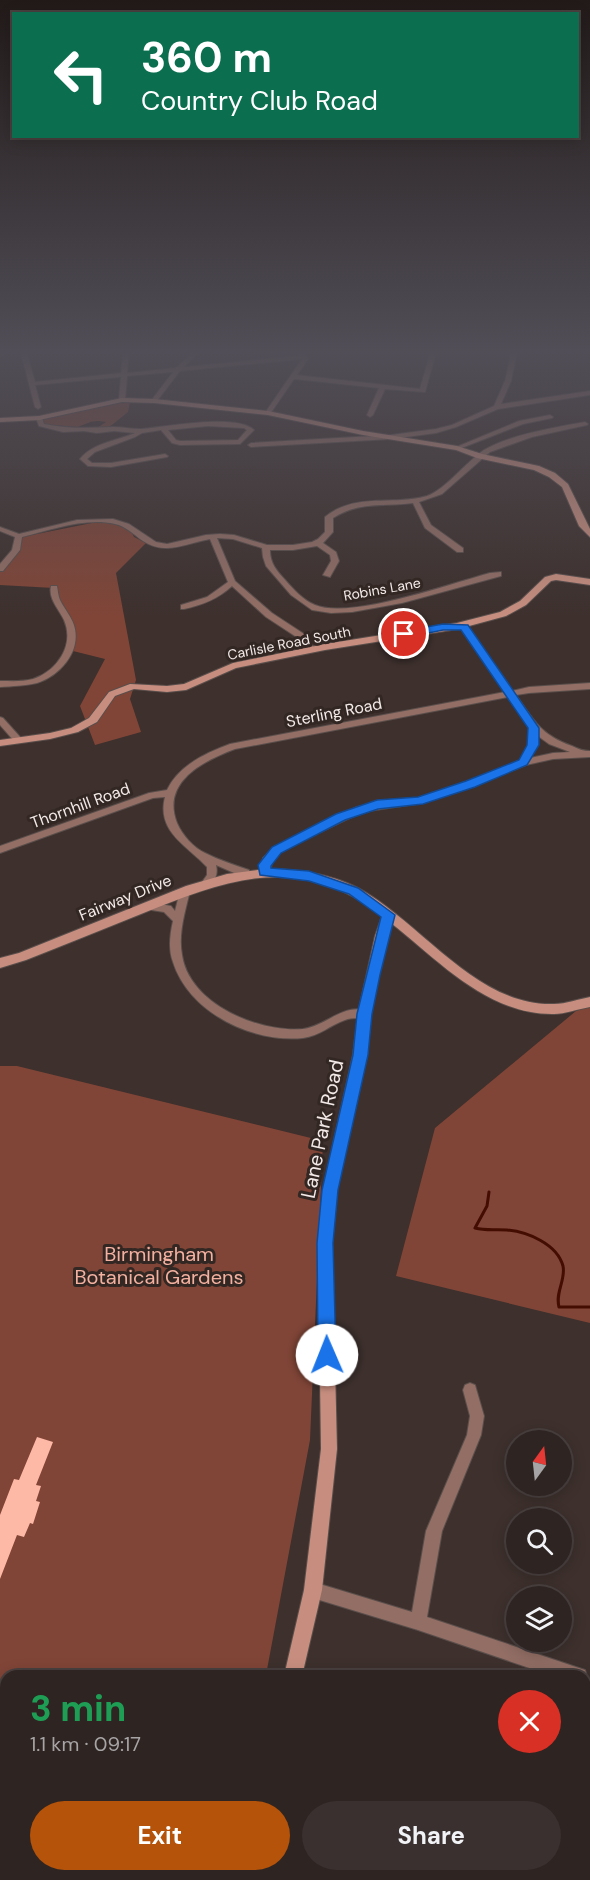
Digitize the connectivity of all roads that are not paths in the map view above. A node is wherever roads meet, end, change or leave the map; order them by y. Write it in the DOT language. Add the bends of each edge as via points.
graph roads {
  1 [pos="124,441"];
  2 [pos="173,441"];
  3 [pos="241,441"];
  4 [pos="325,441"];
  5 [pos="413,441"];
  6 [pos="475,441"];
  7 [pos="516,441"];
  8 [pos="250,445"];
  9 [pos="457,448"];
  10 [pos="165,456"];
  11 [pos="480,456"];
  12 [pos="415,501"];
  13 [pos="586,525"];
  14 [pos="0,529"];
  15 [pos="590,534"];
  16 [pos="19,536"];
  17 [pos="213,536"];
  18 [pos="318,543"];
  19 [pos="267,547"];
  20 [pos="460,550"];
  21 [pos="0,569"];
  22 [pos="498,574"];
  23 [pos="327,575"];
  24 [pos="232,582"];
  25 [pos="590,582"];
  26 [pos="54,588"];
  27 [pos="184,607"];
  28 [pos="458,626"];
  29 [pos="312,650"];
  30 [pos="0,684"];
  31 [pos="590,686"];
  32 [pos="511,693"];
  33 [pos="0,720"];
  34 [pos="534,728"];
  35 [pos="18,740"];
  36 [pos="0,743"];
  37 [pos="586,754"];
  38 [pos="523,763"];
  39 [pos="171,793"];
  40 [pos="0,850"];
  41 [pos="198,853"];
  42 [pos="265,872"];
  43 [pos="245,873"];
  44 [pos="207,882"];
  45 [pos="185,891"];
  46 [pos="148,906"];
  47 [pos="388,915"];
  48 [pos="178,920"];
  49 [pos="0,963"];
  50 [pos="590,1002"];
  51 [pos="364,1014"];
  52 [pos="470,1390"];
  53 [pos="313,1590"];
  54 [pos="418,1622"];
  55 [pos="294,1670"];
  56 [pos="561,1670"];
  1 -- 10 [label="street" via="92,450 83,459 90,465 111,465"];
  2 -- 3 [label="street" via="180,444"];
  4 -- 8 [label="street"];
  5 -- 9 [label="street"];
  6 -- 9 [label="street"];
  7 -- 11 [label="street"];
  9 -- 11 [label="street"];
  11 -- 12 [label="street" via="443,492"];
  11 -- 13 [label="street" via="516,462 552,475 565,486"];
  12 -- 18 [label="street" via="350,505 329,517 329,532"];
  12 -- 20 [label="street" via="428,526"];
  13 -- 15 [label="street"];
  14 -- 16 [label="street"];
  16 -- 17 [label="street" via="110,520 127,524 138,536 160,546"];
  16 -- 21 [label="street" via="16,550"];
  17 -- 19 [label="street" via="240,537"];
  17 -- 24 [label="street"];
  18 -- 19 [label="street"];
  18 -- 23 [label="street" via="336,561"];
  19 -- 22 [label="street, Robins Lane" via="265,557 288,588 307,603 328,610 435,594"];
  24 -- 27 [label="street" via="216,597"];
  24 -- 29 [label="street" via="269,615 301,636"];
  25 -- 28 [label="street, Carlisle Road South" via="548,579 523,603 503,614"];
  26 -- 30 [label="street" via="70,623 72,638 66,658 53,672 36,681"];
  28 -- 29 [label="street, Carlisle Road South"];
  28 -- 32 [label="street" via="464,627"];
  29 -- 35 [label="street, Carlisle Road South" via="234,666 186,687 133,686 112,694 93,720 74,729"];
  31 -- 32 [label="street, Sterling Road"];
  32 -- 34 [label="street"];
  32 -- 39 [label="street, Sterling Road" via="233,746 195,763 180,776"];
  33 -- 35 [label="street"];
  34 -- 37 [label="street" via="552,742"];
  34 -- 38 [label="street" via="533,745"];
  35 -- 36 [label="street, Carlisle Road South"];
  37 -- 38 [label="street"];
  38 -- 42 [label="street" via="419,801 360,809 276,850 268,858"];
  39 -- 40 [label="street, Thornhill Road" via="152,795"];
  39 -- 41 [label="street" via="170,816 175,830"];
  41 -- 43 [label="street"];
  41 -- 44 [label="street" via="212,866"];
  42 -- 43 [label="street, Fairway Drive"];
  42 -- 47 [label="street" via="309,876 333,883 354,891"];
  43 -- 44 [label="street, Fairway Drive"];
  44 -- 45 [label="street, Fairway Drive"];
  45 -- 46 [label="street, Fairway Drive"];
  45 -- 48 [label="street"];
  46 -- 48 [label="street" via="167,909"];
  46 -- 49 [label="street, Fairway Drive"];
  47 -- 50 [label="street" via="482,989 502,1000 545,1011"];
  47 -- 51 [label="street, Lane Park Road"];
  48 -- 51 [label="street" via="178,963 186,978 220,1013 250,1026 287,1034 307,1033 342,1014"];
  51 -- 53 [label="street, Lane Park Road" via="360,1055 330,1190 325,1243 329,1449"];
  52 -- 54 [label="street" via="477,1416 474,1435 434,1531"];
  53 -- 54 [label="street"];
  53 -- 55 [label="street, Lane Park Road"];
  54 -- 56 [label="street"];
}
